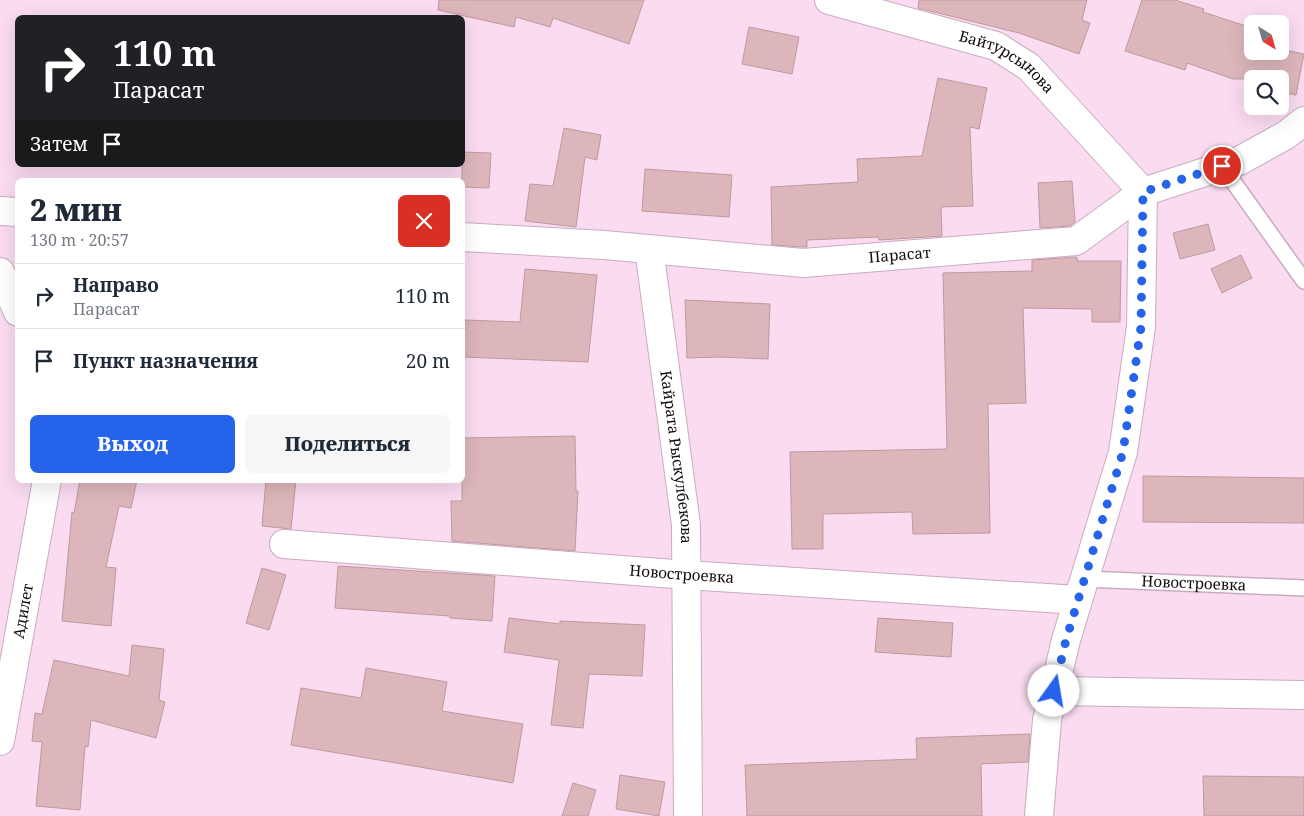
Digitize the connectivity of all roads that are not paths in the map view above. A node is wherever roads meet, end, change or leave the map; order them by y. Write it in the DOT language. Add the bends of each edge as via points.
graph roads {
  1 [pos="829,0"];
  2 [pos="1304,121"];
  3 [pos="1222,166"];
  4 [pos="1143,192"];
  5 [pos="0,211"];
  6 [pos="15,212"];
  7 [pos="465,237"];
  8 [pos="649,249"];
  9 [pos="0,272"];
  10 [pos="1304,281"];
  11 [pos="15,305"];
  12 [pos="46,483"];
  13 [pos="284,544"];
  14 [pos="687,575"];
  15 [pos="1304,588"];
  16 [pos="1081,590"];
  17 [pos="1054,691"];
  18 [pos="1304,696"];
  19 [pos="0,741"];
  20 [pos="688,816"];
  21 [pos="1039,816"];
  1 -- 4 [label="street, Байтурсынова" via="996,46 1029,67"];
  2 -- 3 [label="street, Парасат" via="1240,161"];
  3 -- 4 [label="street, Парасат"];
  3 -- 10 [label="lane"];
  4 -- 8 [label="street, Парасат" via="1076,241 803,263"];
  4 -- 16 [label="street" via="1141,327 1123,452"];
  5 -- 6 [label="street"];
  7 -- 8 [label="street, Парасат"];
  8 -- 14 [label="street, Кайрата Рыскулбекова" via="686,526"];
  9 -- 11 [label="street"];
  12 -- 19 [label="street, Адилет"];
  13 -- 14 [label="street, Новостроевка"];
  14 -- 16 [label="street, Новостроевка"];
  14 -- 20 [label="street, Кайрата Рыскулбекова"];
  15 -- 16 [label="lane, Новостроевка"];
  16 -- 17 [label="street"];
  17 -- 18 [label="street"];
  17 -- 21 [label="street" via="1047,720"];
}
